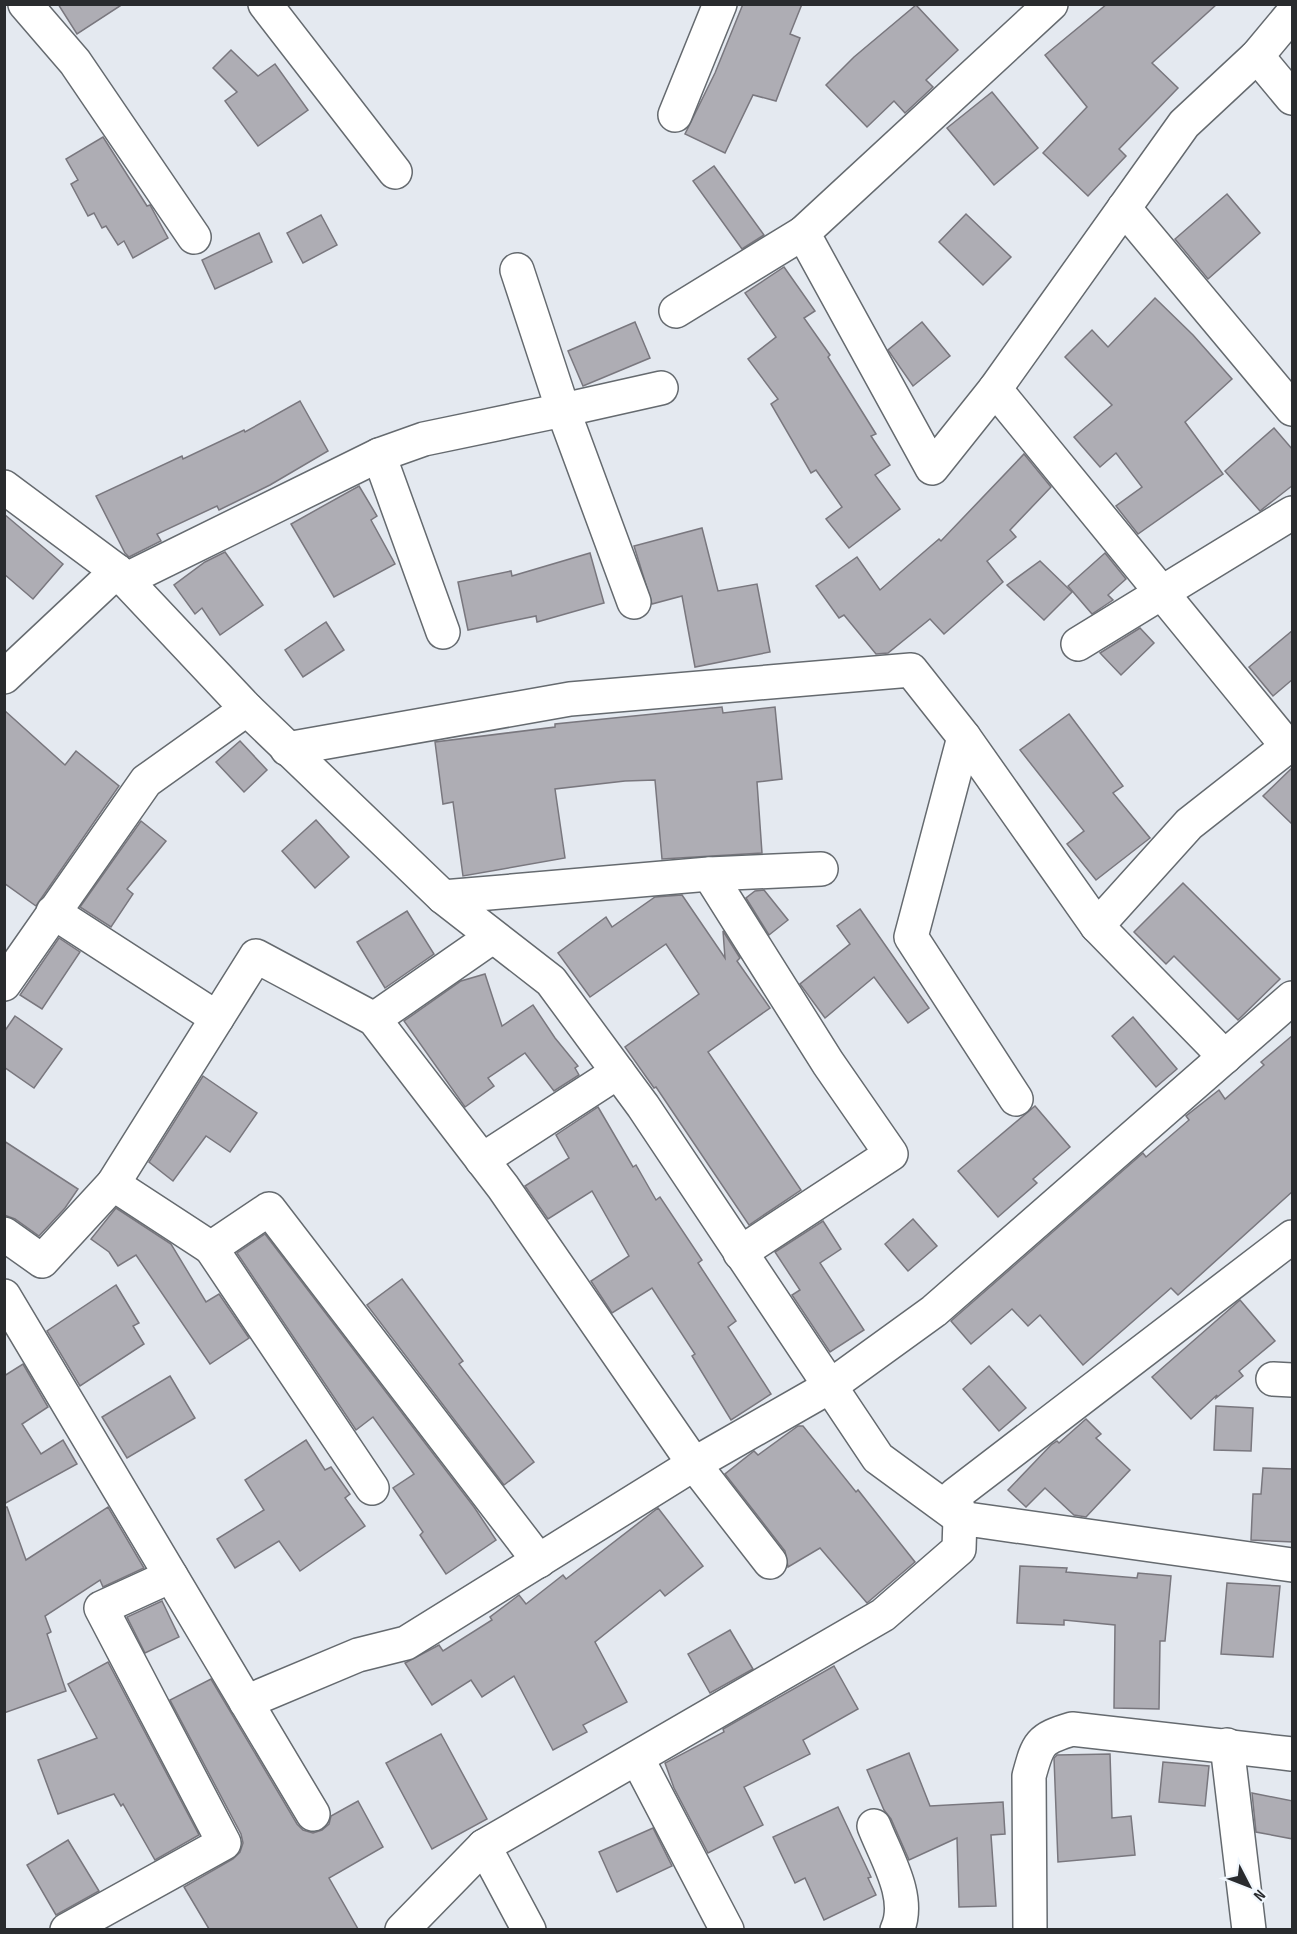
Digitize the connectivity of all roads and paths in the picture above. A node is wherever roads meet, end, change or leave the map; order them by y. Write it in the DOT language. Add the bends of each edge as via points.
graph roads {
  1 [pos="25,4"];
  2 [pos="266,4"];
  3 [pos="720,4"];
  4 [pos="1051,4"];
  5 [pos="1293,14"];
  6 [pos="1257,56"];
  7 [pos="1293,98"];
  8 [pos="675,115"];
  9 [pos="395,172"];
  10 [pos="1124,208"];
  11 [pos="803,233"];
  12 [pos="194,237"];
  13 [pos="517,270"];
  14 [pos="676,311"];
  15 [pos="661,388"];
  16 [pos="995,389"];
  17 [pos="1293,409"];
  18 [pos="563,410"];
  19 [pos="379,454"];
  20 [pos="4,487"];
  21 [pos="1293,513"];
  22 [pos="121,576"];
  23 [pos="1162,594"];
  24 [pos="634,602"];
  25 [pos="443,632"];
  26 [pos="1078,644"];
  27 [pos="4,677"];
  28 [pos="247,709"];
  29 [pos="964,737"];
  30 [pos="1290,745"];
  31 [pos="287,749"];
  32 [pos="820,869"];
  33 [pos="709,874"];
  34 [pos="442,897"];
  35 [pos="53,912"];
  36 [pos="1097,926"];
  37 [pos="492,937"];
  38 [pos="8,973"];
  39 [pos="1293,998"];
  40 [pos="217,1018"];
  41 [pos="374,1019"];
  42 [pos="1225,1057"];
  43 [pos="618,1072"];
  44 [pos="1016,1100"];
  45 [pos="482,1160"];
  46 [pos="113,1184"];
  47 [pos="4,1234"];
  48 [pos="1293,1237"];
  49 [pos="211,1248"];
  50 [pos="740,1253"];
  51 [pos="42,1261"];
  52 [pos="4,1290"];
  53 [pos="4,1296"];
  54 [pos="829,1387"];
  55 [pos="694,1464"];
  56 [pos="372,1488"];
  57 [pos="960,1518"];
  58 [pos="539,1561"];
  59 [pos="770,1562"];
  60 [pos="1293,1565"];
  61 [pos="171,1575"];
  62 [pos="246,1702"];
  63 [pos="1227,1745"];
  64 [pos="1293,1754"];
  65 [pos="637,1758"];
  66 [pos="313,1814"];
  67 [pos="874,1826"];
  68 [pos="484,1846"];
  69 [pos="67,1929"];
  70 [pos="402,1929"];
  71 [pos="529,1929"];
  72 [pos="727,1929"];
  73 [pos="897,1929"];
  74 [pos="1030,1929"];
  75 [pos="1249,1929"];
  1 -- 12 [label="street" via="75,62"];
  2 -- 9 [label="street"];
  3 -- 8 [label="street"];
  4 -- 11 [label="street"];
  5 -- 6 [label="street"];
  6 -- 7 [label="street"];
  6 -- 10 [label="street" via="1184,124"];
  10 -- 16 [label="street"];
  10 -- 17 [label="street"];
  11 -- 14 [label="street"];
  11 -- 16 [label="street" via="932,468"];
  13 -- 18 [label="street"];
  15 -- 18 [label="street"];
  16 -- 23 [label="street"];
  18 -- 19 [label="street" via="424,439"];
  18 -- 24 [label="street"];
  19 -- 22 [label="street"];
  19 -- 25 [label="street"];
  20 -- 22 [label="street"];
  21 -- 23 [label="street"];
  22 -- 27 [label="street"];
  22 -- 28 [label="street"];
  23 -- 26 [label="street"];
  23 -- 30 [label="street"];
  28 -- 31 [label="street"];
  28 -- 35 [label="street" via="146,781"];
  29 -- 31 [label="street" via="911,670 570,699"];
  29 -- 36 [label="street"];
  29 -- 44 [label="street" via="911,937"];
  30 -- 36 [label="street" via="1189,824"];
  31 -- 34 [label="street"];
  32 -- 33 [label="street"];
  33 -- 34 [label="street"];
  33 -- 50 [label="street" via="891,1155"];
  34 -- 37 [label="street"];
  35 -- 38 [label="street"];
  35 -- 40 [label="street"];
  36 -- 42 [label="street"];
  37 -- 41 [label="street"];
  37 -- 43 [label="street" via="551,981"];
  39 -- 42 [label="street"];
  40 -- 41 [label="street" via="256,956"];
  40 -- 46 [label="street"];
  41 -- 45 [label="street"];
  42 -- 54 [label="street" via="934,1311"];
  43 -- 45 [label="street"];
  43 -- 50 [label="street"];
  45 -- 55 [label="street"];
  46 -- 49 [label="street"];
  46 -- 51 [label="street"];
  47 -- 51 [label="street"];
  48 -- 57 [label="street" via="954,1495"];
  49 -- 56 [label="street"];
  49 -- 58 [label="street" via="269,1209"];
  50 -- 54 [label="street"];
  51 -- 52 [label="street"];
  53 -- 61 [label="street"];
  54 -- 55 [label="street"];
  54 -- 57 [label="street" via="878,1458"];
  55 -- 58 [label="street"];
  55 -- 59 [label="street"];
  57 -- 60 [label="street"];
  57 -- 65 [label="street" via="959,1549 883,1615"];
  58 -- 62 [label="street" via="406,1643 358,1655"];
  61 -- 62 [label="street"];
  61 -- 69 [label="street" via="100,1608 224,1843"];
  62 -- 66 [label="street"];
  63 -- 64 [label="street"];
  63 -- 74 [label="street" via="1072,1729 1047,1737 1035,1751 1029,1776"];
  63 -- 75 [label="street"];
  65 -- 68 [label="street"];
  65 -- 72 [label="street"];
  67 -- 73 [label="street" via="901,1896 903,1917"];
  68 -- 70 [label="street"];
  68 -- 71 [label="street"];
}
